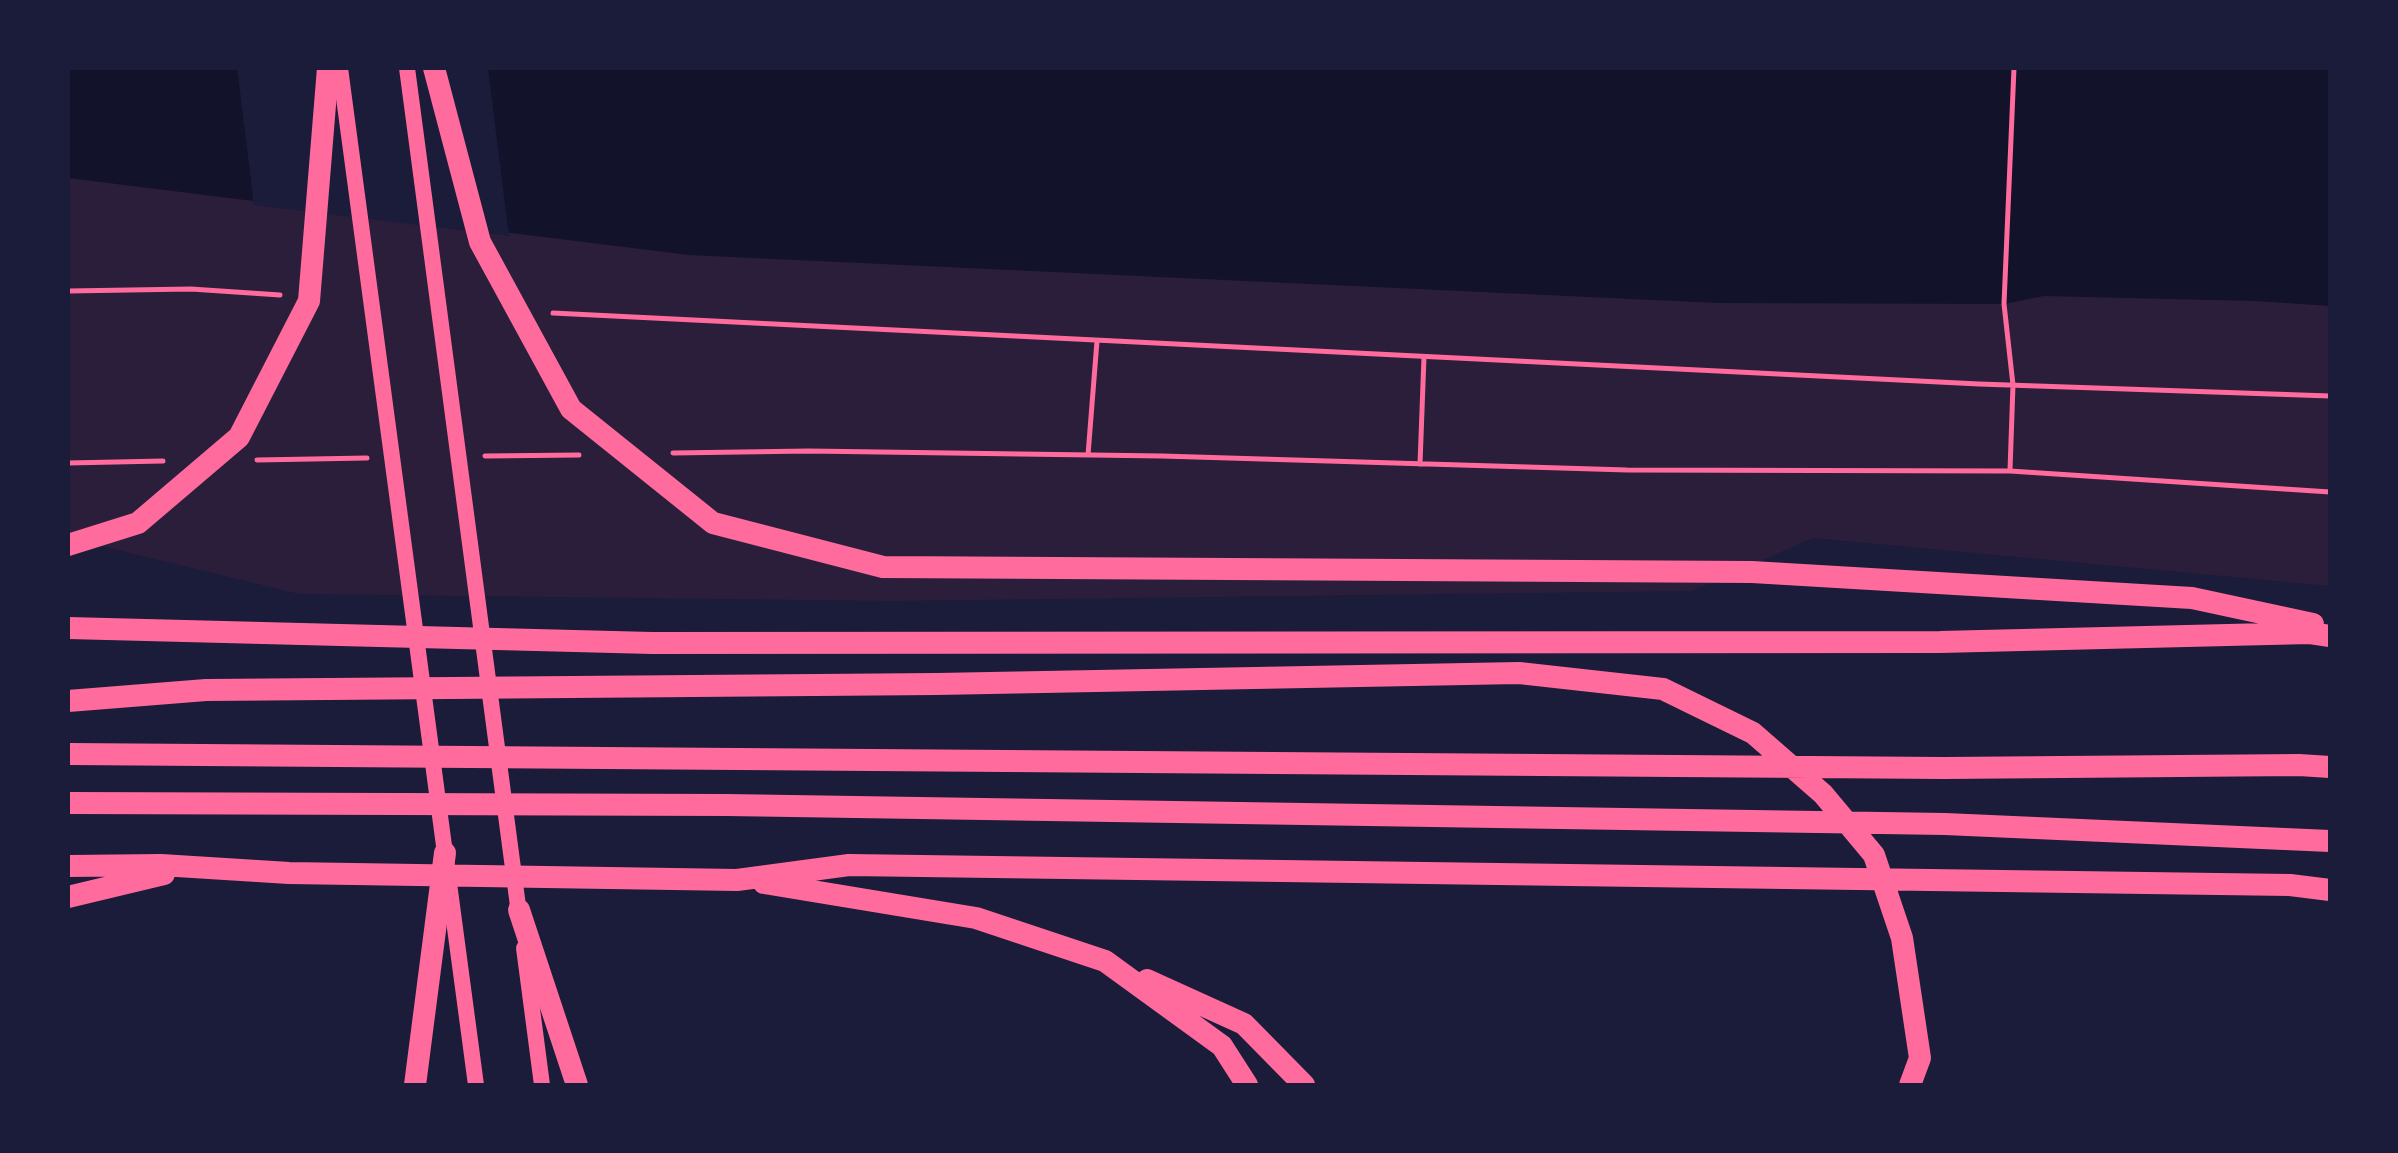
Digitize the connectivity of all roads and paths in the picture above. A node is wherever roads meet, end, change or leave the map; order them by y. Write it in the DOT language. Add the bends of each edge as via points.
graph roads {
  1 [pos="328,68"];
  2 [pos="340,68"];
  3 [pos="407,68"];
  4 [pos="434,68"];
  5 [pos="2014,68"];
  6 [pos="68,291"];
  7 [pos="287,296"];
  8 [pos="542,313"];
  9 [pos="1097,341"];
  10 [pos="1424,357"];
  11 [pos="2013,385"];
  12 [pos="2330,396"];
  13 [pos="667,453"];
  14 [pos="588,454"];
  15 [pos="1088,455"];
  16 [pos="478,456"];
  17 [pos="367,458"];
  18 [pos="241,460"];
  19 [pos="178,461"];
  20 [pos="68,463"];
  21 [pos="1420,464"];
  22 [pos="2010,471"];
  23 [pos="2330,492"];
  24 [pos="68,545"];
  25 [pos="2330,627"];
  26 [pos="68,628"];
  27 [pos="2330,636"];
  28 [pos="68,701"];
  29 [pos="68,754"];
  30 [pos="2330,767"];
  31 [pos="68,803"];
  32 [pos="2330,841"];
  33 [pos="445,853"];
  34 [pos="68,866"];
  35 [pos="192,867"];
  36 [pos="739,879"];
  37 [pos="2330,890"];
  38 [pos="68,897"];
  39 [pos="519,910"];
  40 [pos="1105,961"];
  41 [pos="415,1085"];
  42 [pos="476,1085"];
  43 [pos="542,1085"];
  44 [pos="577,1085"];
  45 [pos="1247,1085"];
  46 [pos="1304,1085"];
  47 [pos="1910,1085"];
  1 -- 24 [label="highway" via="309,301 239,437 138,523"];
  2 -- 33 [label="main road"];
  3 -- 39 [label="main road"];
  4 -- 25 [label="highway" via="480,242 571,409 713,523 883,567 1752,572 2192,598"];
  5 -- 11 [label="path" via="2004,304"];
  6 -- 7 [label="path" via="191,289"];
  8 -- 9 [label="path"];
  9 -- 10 [label="path"];
  9 -- 15 [label="path"];
  10 -- 11 [label="path"];
  10 -- 21 [label="path"];
  11 -- 12 [label="path"];
  11 -- 22 [label="path"];
  13 -- 15 [label="path"];
  14 -- 16 [label="path"];
  15 -- 21 [label="path"];
  17 -- 18 [label="path"];
  19 -- 20 [label="path"];
  21 -- 22 [label="path"];
  22 -- 23 [label="path"];
  26 -- 27 [label="highway" via="652,643 1940,642"];
  28 -- 47 [label="highway" via="206,690 1519,673 1663,689 1753,733 1823,794 1874,855 1902,938 1920,1058"];
  29 -- 30 [label="highway"];
  31 -- 32 [label="highway" via="727,805 1913,824"];
  33 -- 41 [label="highway"];
  33 -- 42 [label="main road"];
  34 -- 35 [label="highway"];
  35 -- 36 [label="highway"];
  35 -- 38 [label="highway"];
  36 -- 37 [label="highway" via="849,865 2290,885"];
  36 -- 40 [label="highway" via="976,918"];
  39 -- 43 [label="main road"];
  39 -- 44 [label="highway"];
  40 -- 45 [label="highway" via="1222,1046"];
  40 -- 46 [label="highway" via="1244,1024"];
}
